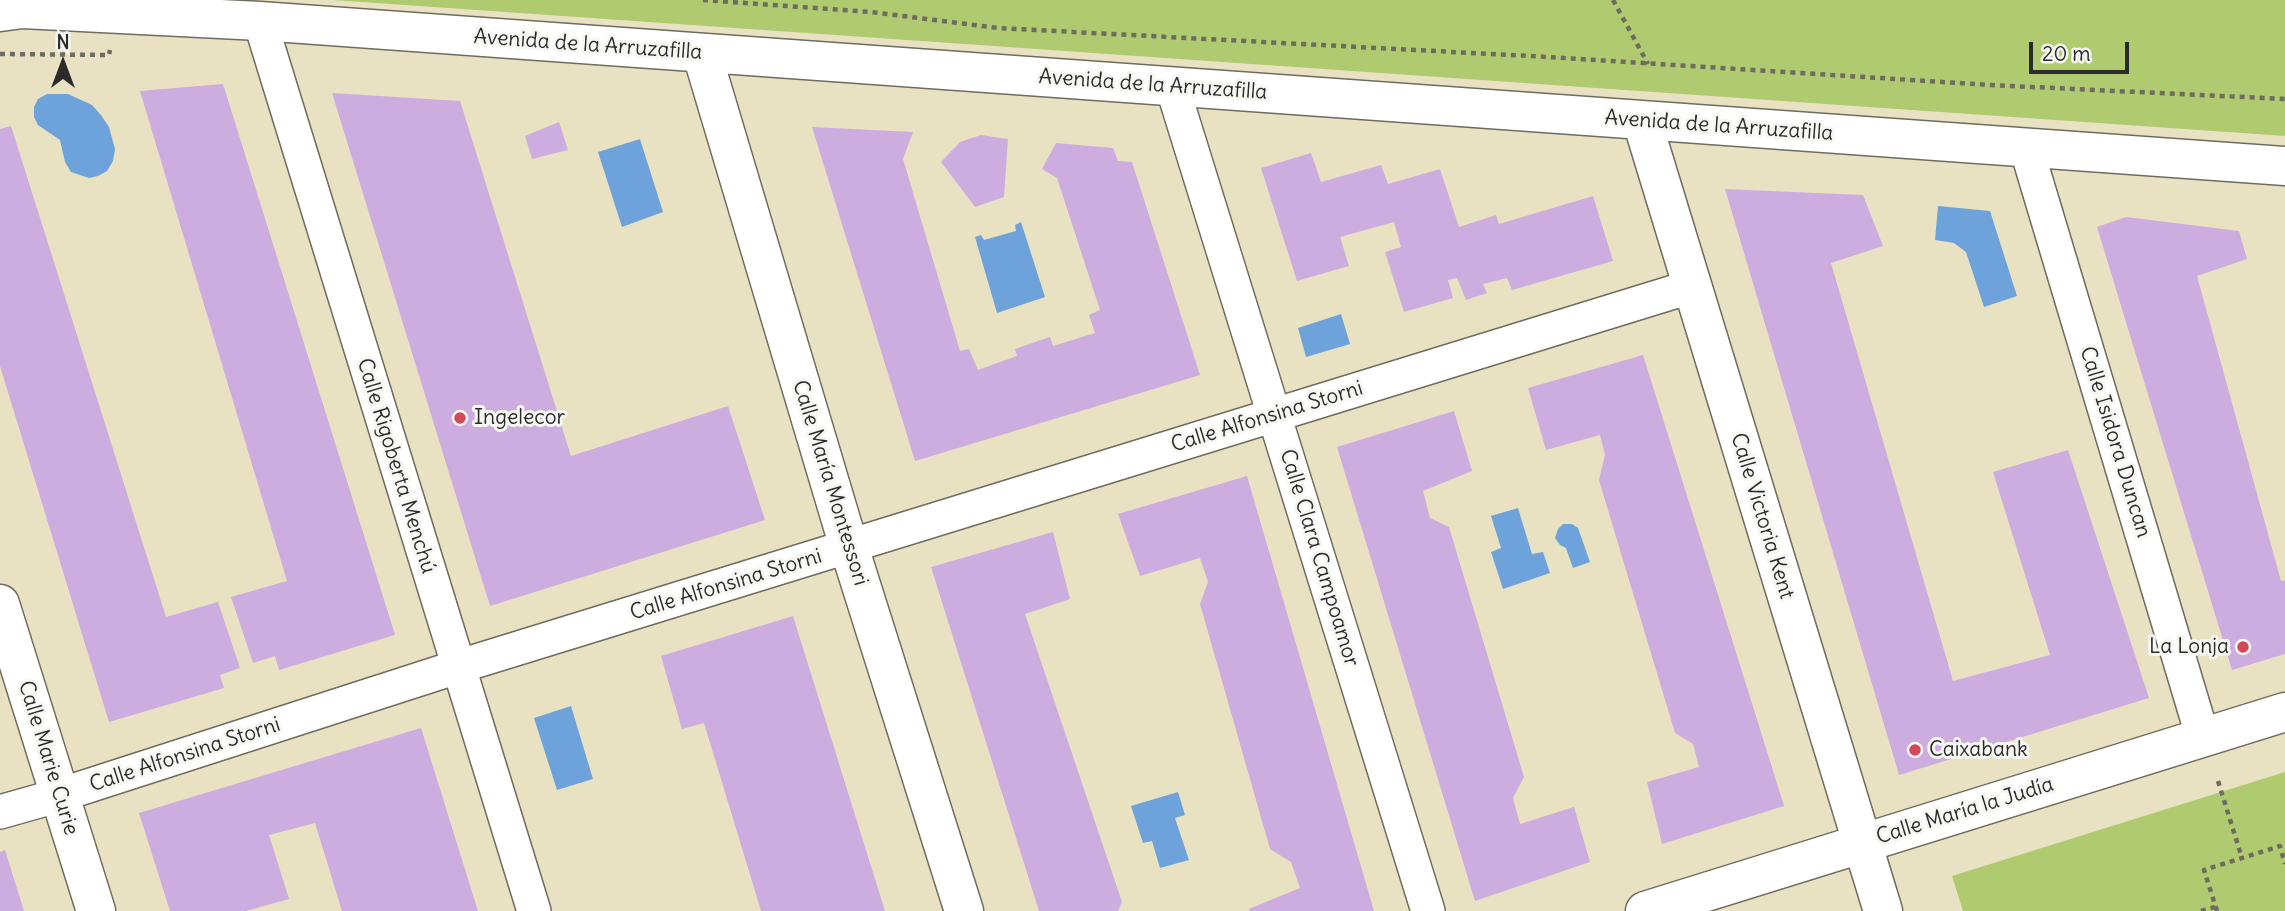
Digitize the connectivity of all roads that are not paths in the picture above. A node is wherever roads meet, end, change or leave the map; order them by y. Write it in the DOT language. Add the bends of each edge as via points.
graph roads {
  1 [pos="6,10"];
  2 [pos="260,21"];
  3 [pos="702,54"];
  4 [pos="1172,86"];
  5 [pos="1643,121"];
  6 [pos="2026,147"];
  7 [pos="2285,166"];
  8 [pos="1693,286"];
  9 [pos="1275,414"];
  10 [pos="849,547"];
  11 [pos="0,604"];
  12 [pos="457,667"];
  13 [pos="2285,712"];
  14 [pos="2203,738"];
  15 [pos="60,795"];
  16 [pos="0,812"];
  17 [pos="1862,844"];
  18 [pos="96,911"];
  19 [pos="534,911"];
  20 [pos="964,911"];
  21 [pos="1428,911"];
  22 [pos="1645,911"];
  23 [pos="1883,911"];
  1 -- 2 [label="main road, Avenida de la Arruzafilla"];
  2 -- 3 [label="main road, Avenida de la Arruzafilla"];
  2 -- 12 [label="street, Calle Rigoberta Menchú"];
  3 -- 4 [label="main road, Avenida de la Arruzafilla"];
  3 -- 10 [label="main road, Calle María Montessori"];
  4 -- 5 [label="main road, Avenida de la Arruzafilla"];
  4 -- 9 [label="street, Calle Clara Campoamor"];
  5 -- 6 [label="main road, Avenida de la Arruzafilla"];
  5 -- 8 [label="main road, Calle Victoria Kent"];
  6 -- 7 [label="main road, Avenida de la Arruzafilla"];
  6 -- 14 [label="street, Calle Isidora Duncan"];
  8 -- 9 [label="street, Calle Alfonsina Storni"];
  8 -- 17 [label="main road, Calle Victoria Kent"];
  9 -- 10 [label="street, Calle Alfonsina Storni"];
  9 -- 21 [label="street, Calle Clara Campoamor"];
  10 -- 12 [label="street, Calle Alfonsina Storni"];
  10 -- 20 [label="main road, Calle María Montessori"];
  11 -- 15 [label="main road, Calle Marie Curie"];
  12 -- 15 [label="street, Calle Alfonsina Storni"];
  12 -- 19 [label="street, Calle Rigoberta Menchú"];
  13 -- 14 [label="main road, Calle María la Judía"];
  14 -- 17 [label="main road, Calle María la Judía"];
  15 -- 16 [label="street, Calle Alfonsina Storni"];
  15 -- 18 [label="main road, Calle Marie Curie"];
  17 -- 22 [label="main road, Calle María la Judía"];
  17 -- 23 [label="main road, Calle Victoria Kent"];
}
